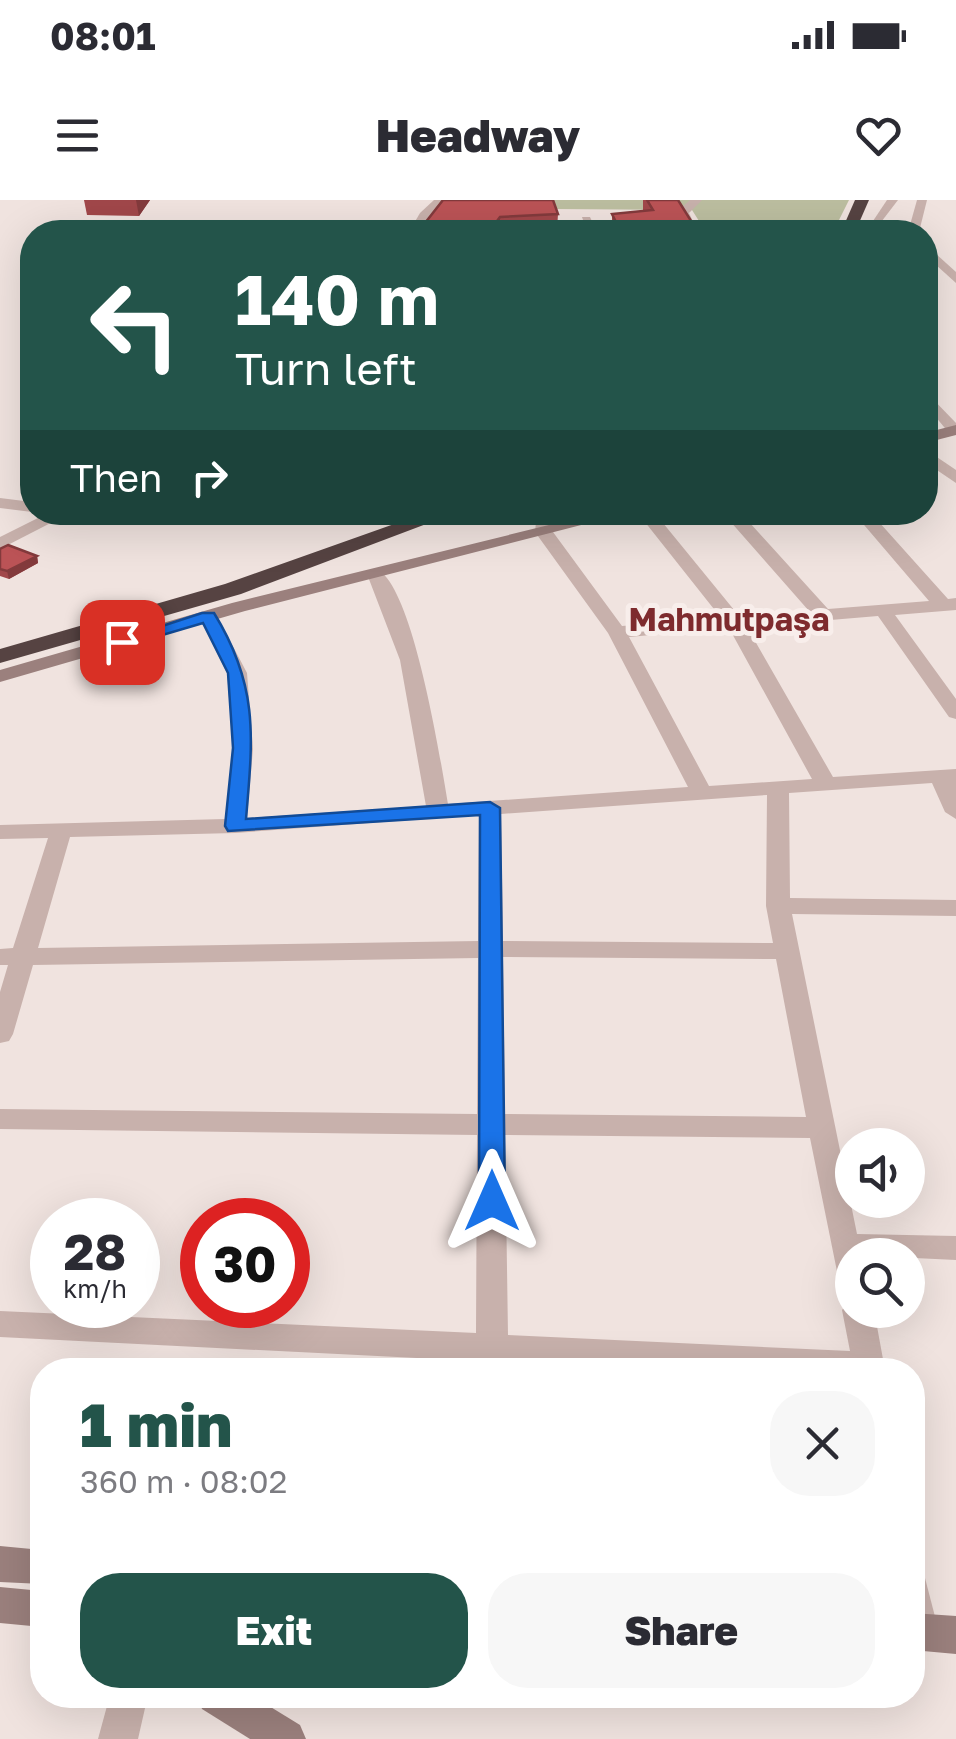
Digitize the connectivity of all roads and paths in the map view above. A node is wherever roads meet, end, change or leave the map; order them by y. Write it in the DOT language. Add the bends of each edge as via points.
graph roads {
  1 [pos="441,200"];
  2 [pos="697,200"];
  3 [pos="893,200"];
  4 [pos="421,220"];
  5 [pos="687,220"];
  6 [pos="878,220"];
  7 [pos="938,261"];
  8 [pos="956,279"];
  9 [pos="938,410"];
  10 [pos="955,430"];
  11 [pos="38,525"];
  12 [pos="368,525"];
  13 [pos="412,525"];
  14 [pos="535,525"];
  15 [pos="547,525"];
  16 [pos="656,525"];
  17 [pos="742,525"];
  18 [pos="873,525"];
  19 [pos="0,544"];
  20 [pos="376,574"];
  21 [pos="950,605"];
  22 [pos="884,612"];
  23 [pos="208,616"];
  24 [pos="824,616"];
  25 [pos="735,623"];
  26 [pos="617,632"];
  27 [pos="5,636"];
  28 [pos="0,656"];
  29 [pos="0,676"];
  30 [pos="956,712"];
  31 [pos="948,776"];
  32 [pos="828,787"];
  33 [pos="778,790"];
  34 [pos="703,795"];
  35 [pos="490,808"];
  36 [pos="956,812"];
  37 [pos="438,813"];
  38 [pos="236,826"];
  39 [pos="61,831"];
  40 [pos="0,832"];
  41 [pos="778,906"];
  42 [pos="956,908"];
  43 [pos="493,948"];
  44 [pos="788,951"];
  45 [pos="12,957"];
  46 [pos="0,1034"];
  47 [pos="0,1119"];
  48 [pos="492,1127"];
  49 [pos="823,1128"];
  50 [pos="844,1238"];
  51 [pos="925,1247"];
  52 [pos="956,1248"];
  53 [pos="0,1324"];
  54 [pos="861,1328"];
  55 [pos="466,1358"];
  56 [pos="493,1358"];
  57 [pos="867,1358"];
  58 [pos="0,1564"];
  59 [pos="30,1566"];
  60 [pos="0,1606"];
  61 [pos="30,1608"];
  62 [pos="126,1708"];
  63 [pos="237,1708"];
  64 [pos="118,1739"];
  65 [pos="286,1739"];
  1 -- 4 [label="street"];
  2 -- 5 [label="street" via="685,207"];
  3 -- 6 [label="street"];
  7 -- 8 [label="street"];
  9 -- 10 [label="street"];
  11 -- 19 [label="street"];
  12 -- 27 [label="highway" via="270,561"];
  13 -- 28 [label="highway" via="233,589"];
  14 -- 20 [label="main road"];
  15 -- 26 [label="street"];
  16 -- 25 [label="street"];
  17 -- 24 [label="street"];
  18 -- 21 [label="street"];
  20 -- 23 [label="main road"];
  20 -- 37 [label="street" via="394,606 418,687"];
  21 -- 22 [label="street"];
  22 -- 24 [label="street"];
  22 -- 30 [label="street"];
  23 -- 29 [label="main road"];
  23 -- 38 [label="street" via="236,673 242,748"];
  24 -- 25 [label="street"];
  25 -- 26 [label="street"];
  25 -- 32 [label="street"];
  26 -- 34 [label="street"];
  31 -- 32 [label="street"];
  31 -- 36 [label="street"];
  32 -- 33 [label="street"];
  33 -- 34 [label="street"];
  33 -- 41 [label="street"];
  34 -- 35 [label="street"];
  35 -- 37 [label="street"];
  35 -- 43 [label="street"];
  37 -- 38 [label="street"];
  38 -- 39 [label="street"];
  39 -- 40 [label="street"];
  39 -- 45 [label="street"];
  41 -- 42 [label="street"];
  41 -- 44 [label="street"];
  43 -- 44 [label="street"];
  43 -- 45 [label="street"];
  43 -- 48 [label="street"];
  44 -- 49 [label="street"];
  45 -- 46 [label="street"];
  47 -- 48 [label="street"];
  48 -- 49 [label="street"];
  48 -- 56 [label="street"];
  49 -- 50 [label="street"];
  51 -- 52 [label="street"];
  53 -- 55 [label="street"];
  54 -- 57 [label="street"];
  58 -- 59 [label="main road"];
  60 -- 61 [label="main road"];
  62 -- 64 [label="street"];
  63 -- 65 [label="main road"];
}
